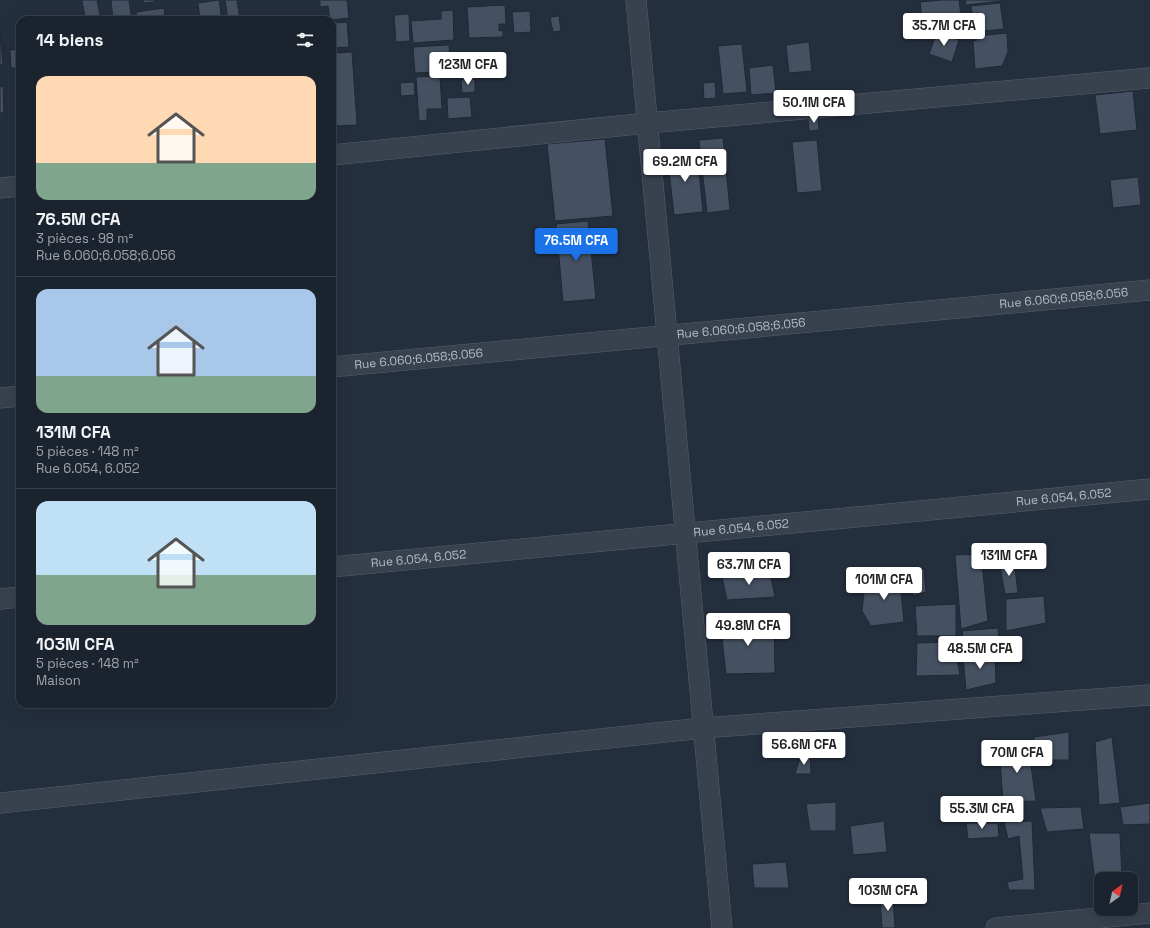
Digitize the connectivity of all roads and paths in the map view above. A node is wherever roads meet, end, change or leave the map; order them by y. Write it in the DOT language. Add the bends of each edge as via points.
graph roads {
  1 [pos="636,0"];
  2 [pos="1150,78"];
  3 [pos="648,123"];
  4 [pos="336,154"];
  5 [pos="16,186"];
  6 [pos="0,188"];
  7 [pos="1150,290"];
  8 [pos="667,335"];
  9 [pos="336,367"];
  10 [pos="16,396"];
  11 [pos="0,398"];
  12 [pos="1150,489"];
  13 [pos="685,533"];
  14 [pos="336,567"];
  15 [pos="16,597"];
  16 [pos="0,599"];
  17 [pos="1150,695"];
  18 [pos="703,728"];
  19 [pos="0,803"];
  20 [pos="1150,913"];
  21 [pos="722,928"];
  22 [pos="996,928"];
  1 -- 3 [label="street"];
  2 -- 3 [label="street"];
  3 -- 4 [label="street"];
  3 -- 8 [label="street"];
  5 -- 6 [label="street"];
  7 -- 8 [label="street, Rue 6.060;6.058;6.056"];
  8 -- 9 [label="street, Rue 6.060;6.058;6.056"];
  8 -- 13 [label="street"];
  10 -- 11 [label="street"];
  12 -- 13 [label="street, Rue 6.054, 6.052"];
  13 -- 14 [label="street, Rue 6.054, 6.052"];
  13 -- 18 [label="street"];
  15 -- 16 [label="street"];
  17 -- 18 [label="street"];
  18 -- 19 [label="street"];
  18 -- 21 [label="street"];
  20 -- 22 [label="street"];
}
